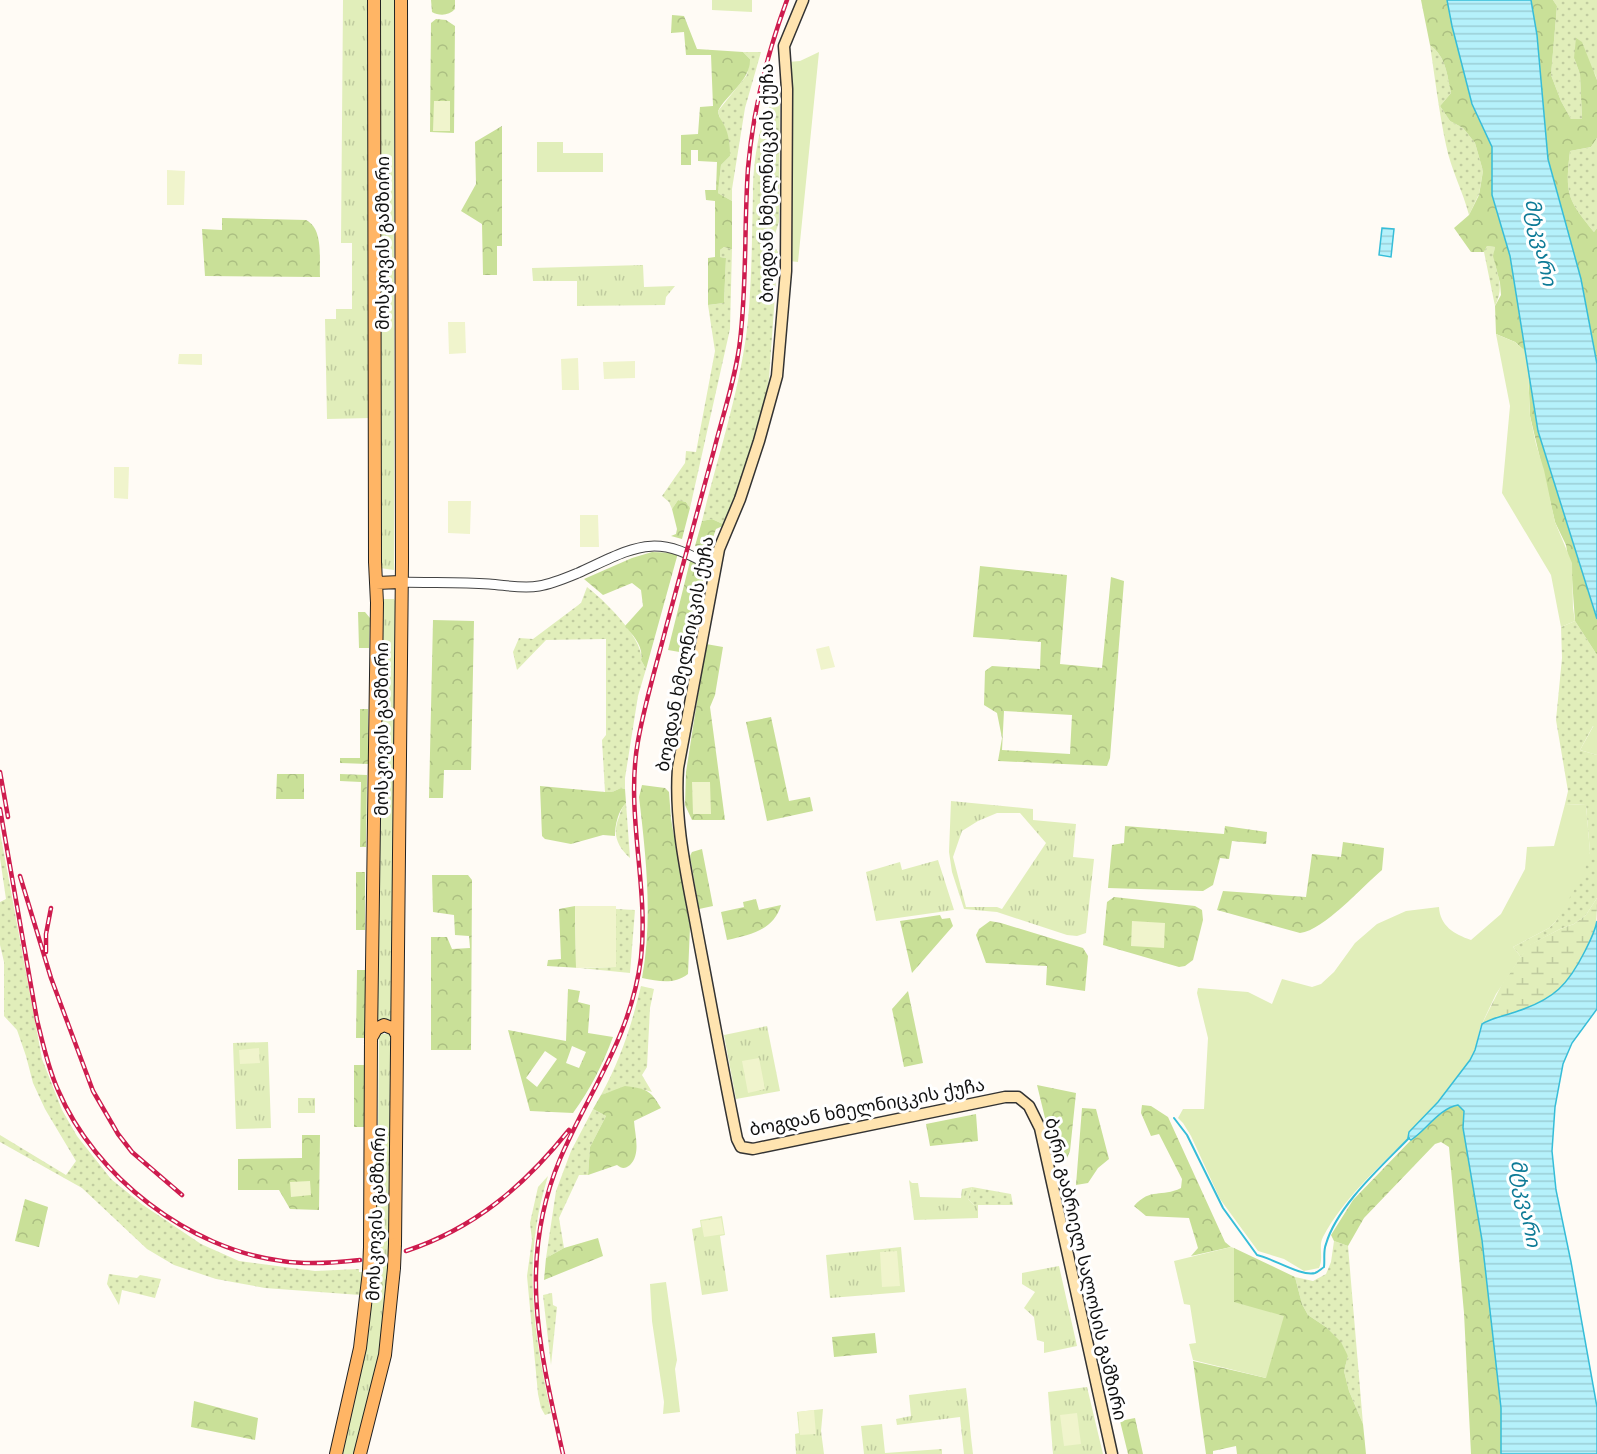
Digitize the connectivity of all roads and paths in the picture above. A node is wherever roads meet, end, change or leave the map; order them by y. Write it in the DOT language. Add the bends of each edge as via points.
graph roads {
  1 [pos="374,0"];
  2 [pos="401,0"];
  3 [pos="803,0"];
  4 [pos="715,569"];
  5 [pos="401,582"];
  6 [pos="376,583"];
  7 [pos="397,1035"];
  8 [pos="371,1038"];
  9 [pos="1018,1097"];
  10 [pos="336,1454"];
  11 [pos="360,1454"];
  12 [pos="1112,1454"];
  1 -- 6 [label="main road, მოსკოვის გამზირი"];
  2 -- 5 [label="main road, მოსკოვის გამზირი"];
  3 -- 4 [label="main road, ბოგდან ხმელნიცკის ქუჩა" via="784,46 786,271 777,376"];
  4 -- 5 [label="street" via="692,554 644,546 566,578 526,588"];
  4 -- 9 [label="main road, ბოგდან ხმელნიცკის ქუჩა" via="678,768 677,812 719,1052 741,1147 766,1147"];
  5 -- 6 [label="main road"];
  5 -- 7 [label="main road, მოსკოვის გამზირი"];
  6 -- 8 [label="main road, მოსკოვის გამზირი"];
  7 -- 8 [label="main road" via="394,1029 384,1026 376,1029"];
  7 -- 11 [label="main road, მოსკოვის გამზირი, bridge" via="394,1268 384,1355"];
  8 -- 10 [label="main road, მოსკოვის გამზირი, bridge" via="369,1271 360,1348"];
  9 -- 12 [label="main road, ბერი გაბრიელ სალოსის გამზირი" via="1029,1106 1040,1128"];
}
